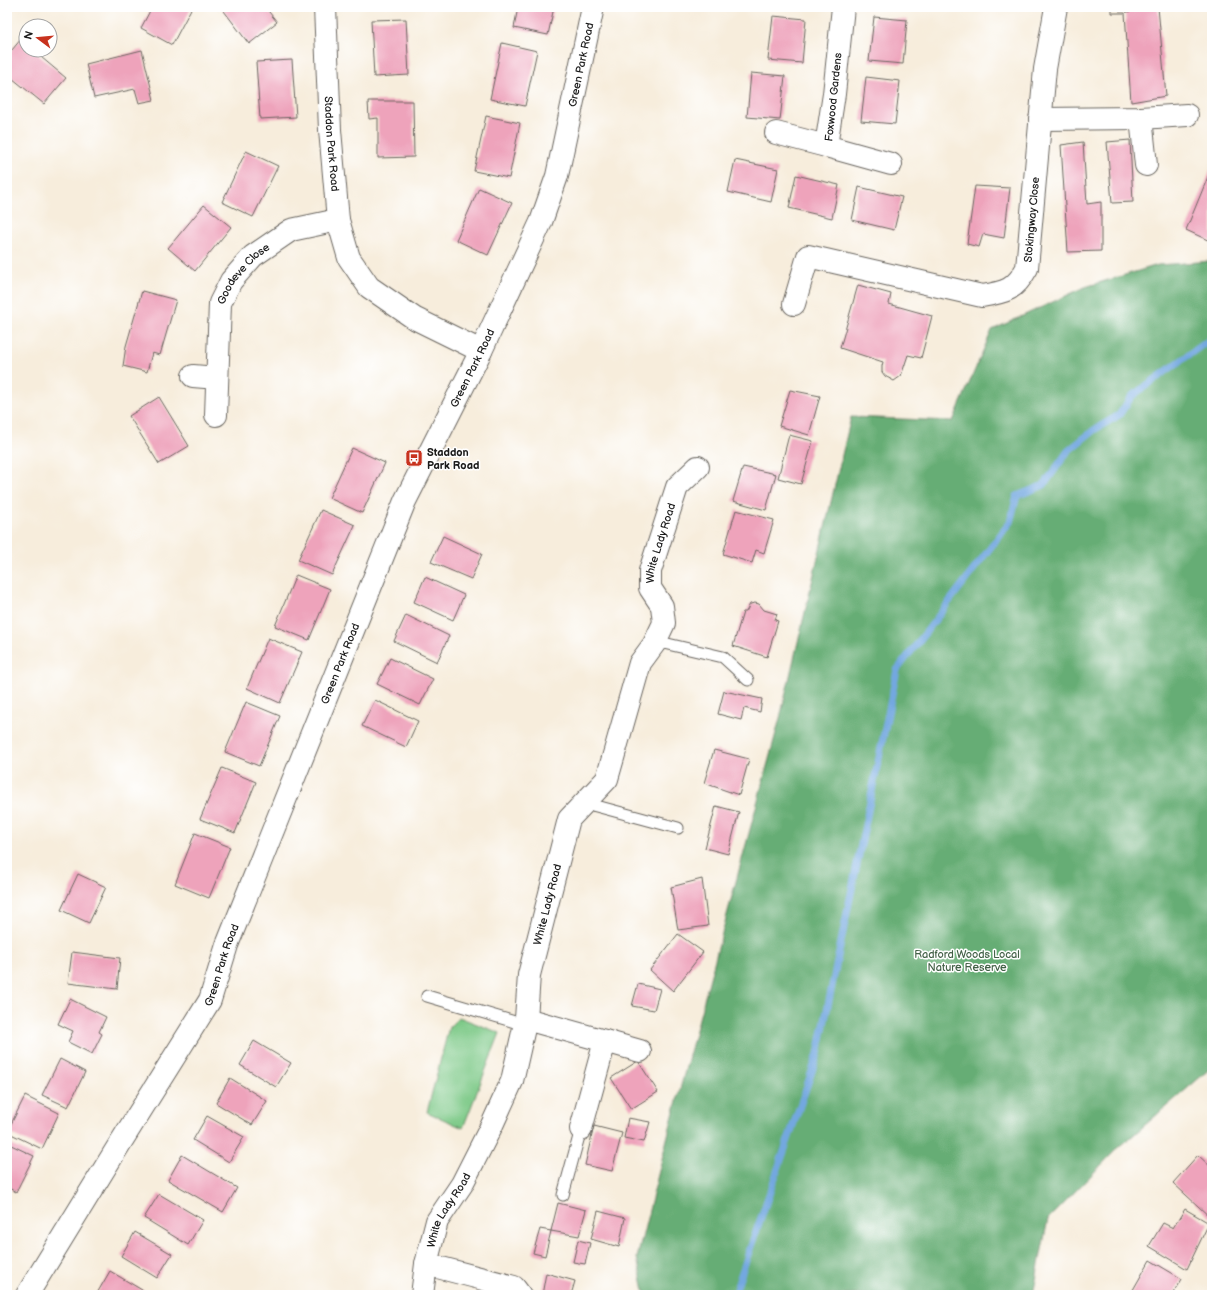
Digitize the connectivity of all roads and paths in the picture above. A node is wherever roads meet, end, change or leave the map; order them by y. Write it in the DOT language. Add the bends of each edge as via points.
graph roads {
  1 [pos="325,7"];
  2 [pos="593,7"];
  3 [pos="843,7"];
  4 [pos="1056,7"];
  5 [pos="1187,115"];
  6 [pos="1141,118"];
  7 [pos="1040,119"];
  8 [pos="776,133"];
  9 [pos="826,146"];
  10 [pos="891,164"];
  11 [pos="1146,165"];
  12 [pos="338,220"];
  13 [pos="794,304"];
  14 [pos="481,351"];
  15 [pos="193,376"];
  16 [pos="217,378"];
  17 [pos="216,415"];
  18 [pos="698,467"];
  19 [pos="655,641"];
  20 [pos="748,680"];
  21 [pos="585,803"];
  22 [pos="678,828"];
  23 [pos="427,996"];
  24 [pos="525,1022"];
  25 [pos="605,1041"];
  26 [pos="640,1051"];
  27 [pos="581,1129"];
  28 [pos="563,1195"];
  29 [pos="426,1264"];
  30 [pos="27,1295"];
  31 [pos="422,1295"];
  32 [pos="520,1295"];
  1 -- 12 [label="street, Staddon Park Road" via="330,130"];
  2 -- 14 [label="street, Green Park Road" via="557,176 541,222"];
  3 -- 9 [label="street, Foxwood Gardens"];
  4 -- 7 [label="street, Stokingway Close"];
  5 -- 6 [label="street"];
  6 -- 7 [label="street"];
  6 -- 11 [label="street"];
  7 -- 13 [label="street, Stokingway Close" via="1027,268 1020,280 1008,290 982,296 808,256"];
  8 -- 9 [label="street"];
  9 -- 10 [label="street, Foxwood Gardens"];
  12 -- 14 [label="street, Staddon Park Road" via="349,258 369,287 414,318"];
  12 -- 16 [label="street, Goodeve Close" via="291,230 253,256 231,282 220,303"];
  14 -- 30 [label="street, Green Park Road" via="405,501 227,945 210,1000"];
  15 -- 16 [label="street"];
  16 -- 17 [label="street, Goodeve Close"];
  18 -- 19 [label="street, White Lady Road" via="677,487 650,571 650,588 662,606 664,623"];
  19 -- 20 [label="lane" via="723,657"];
  19 -- 21 [label="street, White Lady Road" via="640,663 607,779"];
  21 -- 22 [label="lane"];
  21 -- 24 [label="street, White Lady Road" via="569,819 529,975"];
  23 -- 24 [label="lane"];
  24 -- 25 [label="street"];
  24 -- 29 [label="street, White Lady Road" via="512,1081 462,1184 437,1221"];
  25 -- 26 [label="street"];
  25 -- 27 [label="street"];
  27 -- 28 [label="lane"];
  29 -- 31 [label="street"];
  29 -- 32 [label="street, White Lady Road" via="514,1287"];
}
